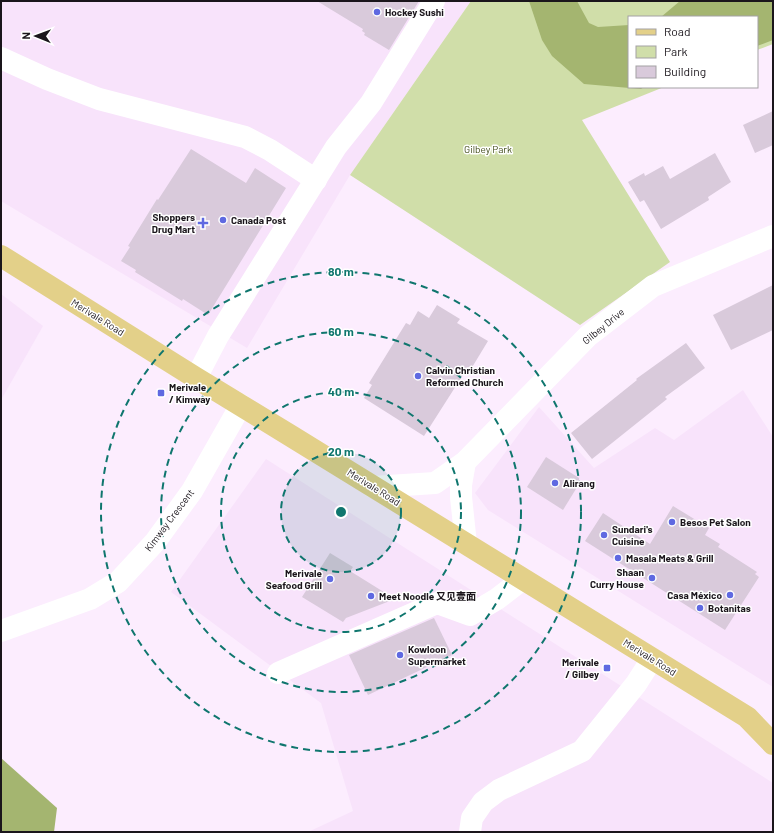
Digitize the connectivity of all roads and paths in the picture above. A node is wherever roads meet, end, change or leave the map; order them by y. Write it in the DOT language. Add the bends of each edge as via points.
graph roads {
  1 [pos="434,1"];
  2 [pos="1,58"];
  3 [pos="316,180"];
  4 [pos="773,236"];
  5 [pos="1,256"];
  6 [pos="196,378"];
  7 [pos="240,405"];
  8 [pos="465,462"];
  9 [pos="373,487"];
  10 [pos="466,544"];
  11 [pos="523,579"];
  12 [pos="1,631"];
  13 [pos="652,659"];
  14 [pos="278,673"];
  15 [pos="747,717"];
  16 [pos="773,725"];
  17 [pos="773,744"];
  18 [pos="468,831"];
  1 -- 3 [label="street" via="371,102 336,147"];
  2 -- 3 [label="street" via="99,99 245,137"];
  3 -- 6 [label="street" via="218,336"];
  4 -- 8 [label="street, Gilbey Drive" via="654,286 588,336"];
  5 -- 6 [label="main road, Merivale Road"];
  6 -- 7 [label="main road, Merivale Road"];
  7 -- 9 [label="main road, Merivale Road"];
  7 -- 12 [label="street, Kimway Crescent" via="192,491 155,542 118,582 90,599"];
  8 -- 9 [label="street, Gilbey Drive" via="435,483"];
  8 -- 10 [label="street" via="461,497"];
  9 -- 10 [label="main road, Merivale Road"];
  10 -- 11 [label="main road, Merivale Road"];
  11 -- 13 [label="main road, Merivale Road"];
  11 -- 14 [label="street" via="470,615 437,603"];
  13 -- 15 [label="main road, Merivale Road"];
  13 -- 18 [label="street" via="636,684 582,752 499,790 483,802 472,818"];
  15 -- 16 [label="main road, Merivale Road"];
  15 -- 17 [label="main road, Merivale Road"];
}
